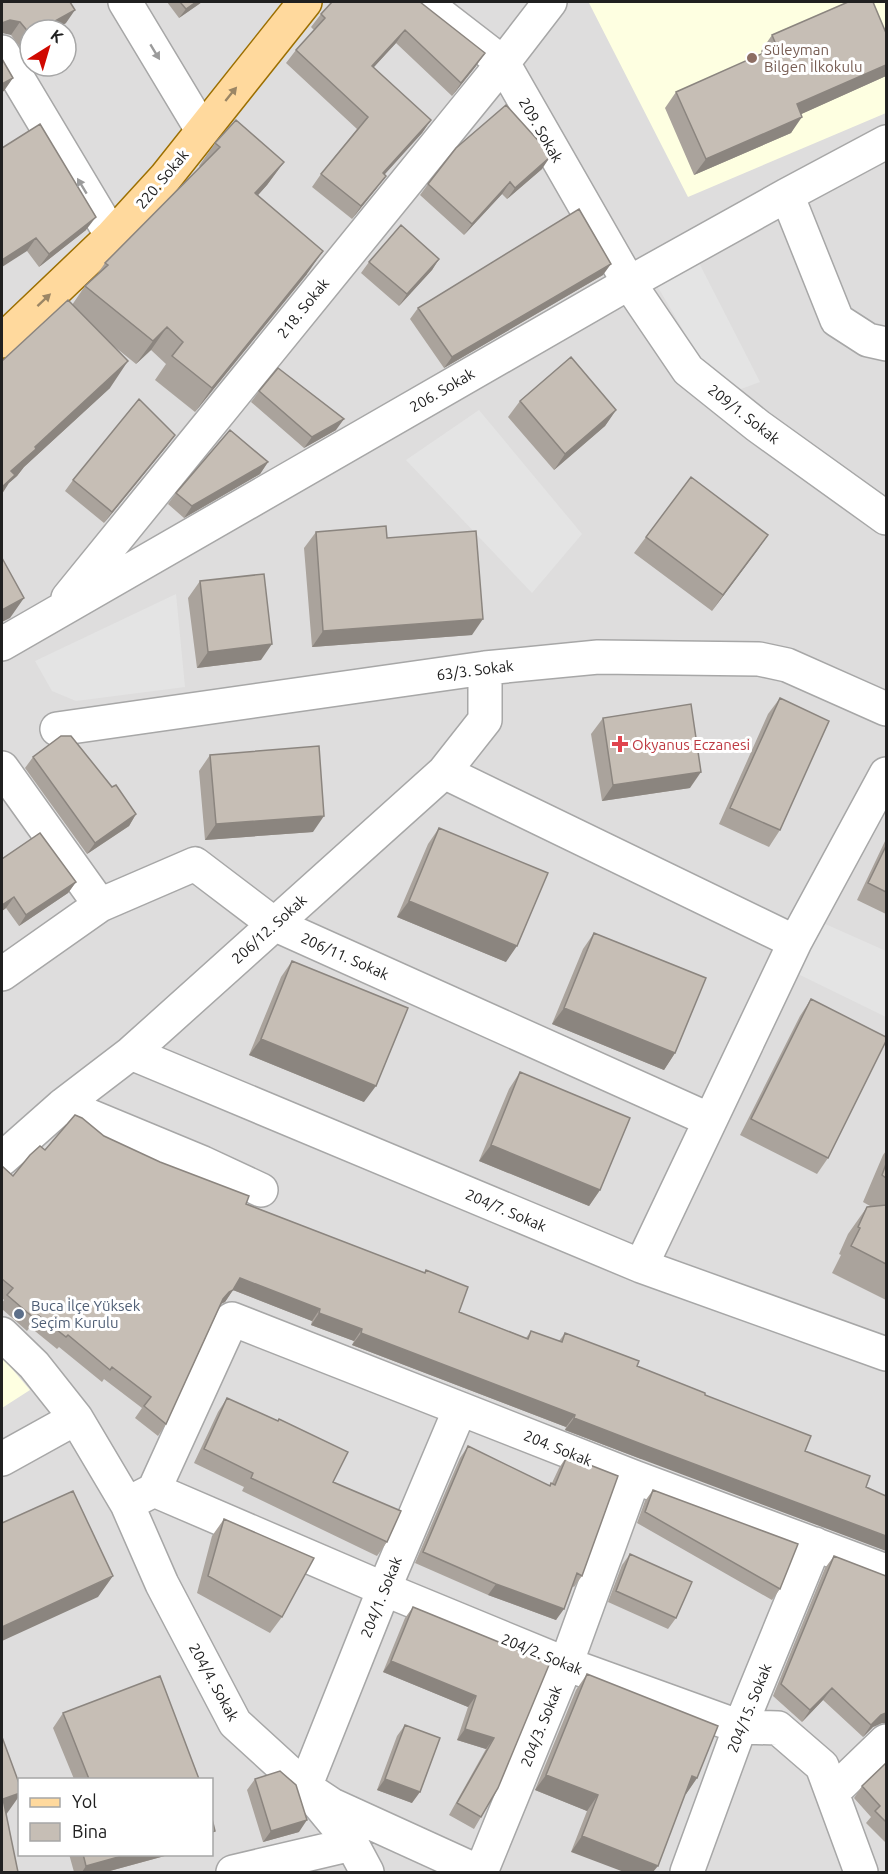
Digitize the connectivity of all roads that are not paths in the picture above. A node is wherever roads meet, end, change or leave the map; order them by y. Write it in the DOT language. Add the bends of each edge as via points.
graph roads {
  1 [pos="125,2"];
  2 [pos="305,2"];
  3 [pos="424,2"];
  4 [pos="550,2"];
  5 [pos="2,52"];
  6 [pos="503,63"];
  7 [pos="202,130"];
  8 [pos="886,142"];
  9 [pos="787,195"];
  10 [pos="112,236"];
  11 [pos="629,283"];
  12 [pos="2,341"];
  13 [pos="886,344"];
  14 [pos="886,518"];
  15 [pos="56,614"];
  16 [pos="2,644"];
  17 [pos="485,668"];
  18 [pos="886,709"];
  19 [pos="57,729"];
  20 [pos="2,768"];
  21 [pos="444,772"];
  22 [pos="886,774"];
  23 [pos="100,905"];
  24 [pos="273,924"];
  25 [pos="795,942"];
  26 [pos="2,974"];
  27 [pos="131,1053"];
  28 [pos="63,1105"];
  29 [pos="710,1120"];
  30 [pos="2,1159"];
  31 [pos="261,1190"];
  32 [pos="641,1266"];
  33 [pos="2,1334"];
  34 [pos="886,1354"];
  35 [pos="460,1409"];
  36 [pos="76,1418"];
  37 [pos="2,1460"];
  38 [pos="634,1477"];
  39 [pos="140,1497"];
  40 [pos="815,1544"];
  41 [pos="886,1571"];
  42 [pos="384,1589"];
  43 [pos="566,1664"];
  44 [pos="740,1727"];
  45 [pos="886,1741"];
  46 [pos="305,1787"];
  47 [pos="832,1793"];
  48 [pos="352,1844"];
  49 [pos="233,1872"];
  50 [pos="367,1872"];
  51 [pos="480,1872"];
  52 [pos="687,1872"];
  53 [pos="861,1872"];
  1 -- 7 [label="street, one-way"];
  7 -- 2 [label="main road, 220. Sokak, one-way"];
  3 -- 6 [label="street, 209. Sokak"];
  4 -- 6 [label="street, 218. Sokak"];
  10 -- 5 [label="street, one-way"];
  6 -- 11 [label="street, 209. Sokak"];
  6 -- 15 [label="street, 218. Sokak"];
  7 -- 10 [label="main road, 220. Sokak"];
  8 -- 9 [label="street, 206. Sokak"];
  9 -- 11 [label="street, 206. Sokak"];
  9 -- 13 [label="street" via="837,320 868,340"];
  12 -- 10 [label="main road, 220. Sokak, one-way"];
  11 -- 14 [label="street, 209/1. Sokak" via="688,370"];
  11 -- 15 [label="street, 206. Sokak"];
  15 -- 16 [label="street, 206. Sokak"];
  17 -- 18 [label="street, 63/3. Sokak" via="598,657 759,659 787,665"];
  17 -- 19 [label="street, 63/3. Sokak"];
  17 -- 21 [label="street, 206/12. Sokak" via="485,720"];
  20 -- 23 [label="street"];
  21 -- 24 [label="street, 206/12. Sokak"];
  21 -- 25 [label="street"];
  22 -- 25 [label="street"];
  23 -- 24 [label="street, 206/11. Sokak" via="195,864"];
  23 -- 26 [label="street, 206/11. Sokak"];
  24 -- 27 [label="street, 206/12. Sokak"];
  24 -- 29 [label="street, 206/11. Sokak"];
  25 -- 29 [label="street"];
  27 -- 28 [label="street, 206/12. Sokak"];
  27 -- 32 [label="street, 204/7. Sokak"];
  28 -- 30 [label="street, 206/12. Sokak"];
  28 -- 31 [label="street"];
  29 -- 32 [label="street"];
  32 -- 34 [label="street, 204/7. Sokak"];
  33 -- 36 [label="street, 204/4. Sokak" via="34,1365"];
  35 -- 38 [label="street, 204. Sokak"];
  35 -- 39 [label="street, 204. Sokak" via="232,1319"];
  35 -- 42 [label="street, 204/1. Sokak"];
  36 -- 37 [label="street"];
  36 -- 39 [label="street, 204/4. Sokak"];
  38 -- 40 [label="street, 204. Sokak"];
  38 -- 43 [label="street, 204/3. Sokak"];
  39 -- 42 [label="street, 204/2. Sokak"];
  39 -- 46 [label="street, 204/4. Sokak" via="162,1584 235,1723"];
  40 -- 41 [label="street, 204. Sokak"];
  40 -- 44 [label="street, 204/15. Sokak"];
  42 -- 43 [label="street, 204/2. Sokak"];
  42 -- 46 [label="street, 204/1. Sokak"];
  43 -- 44 [label="street, 204/2. Sokak"];
  43 -- 51 [label="street, 204/3. Sokak"];
  44 -- 47 [label="street, 204/2. Sokak" via="778,1728 822,1766"];
  44 -- 52 [label="street, 204/15. Sokak"];
  45 -- 47 [label="street"];
  46 -- 48 [label="street"];
  46 -- 51 [label="street, 204/4. Sokak" via="332,1805"];
  47 -- 53 [label="street, 204/2. Sokak"];
  48 -- 49 [label="street"];
  48 -- 50 [label="street"];
}
